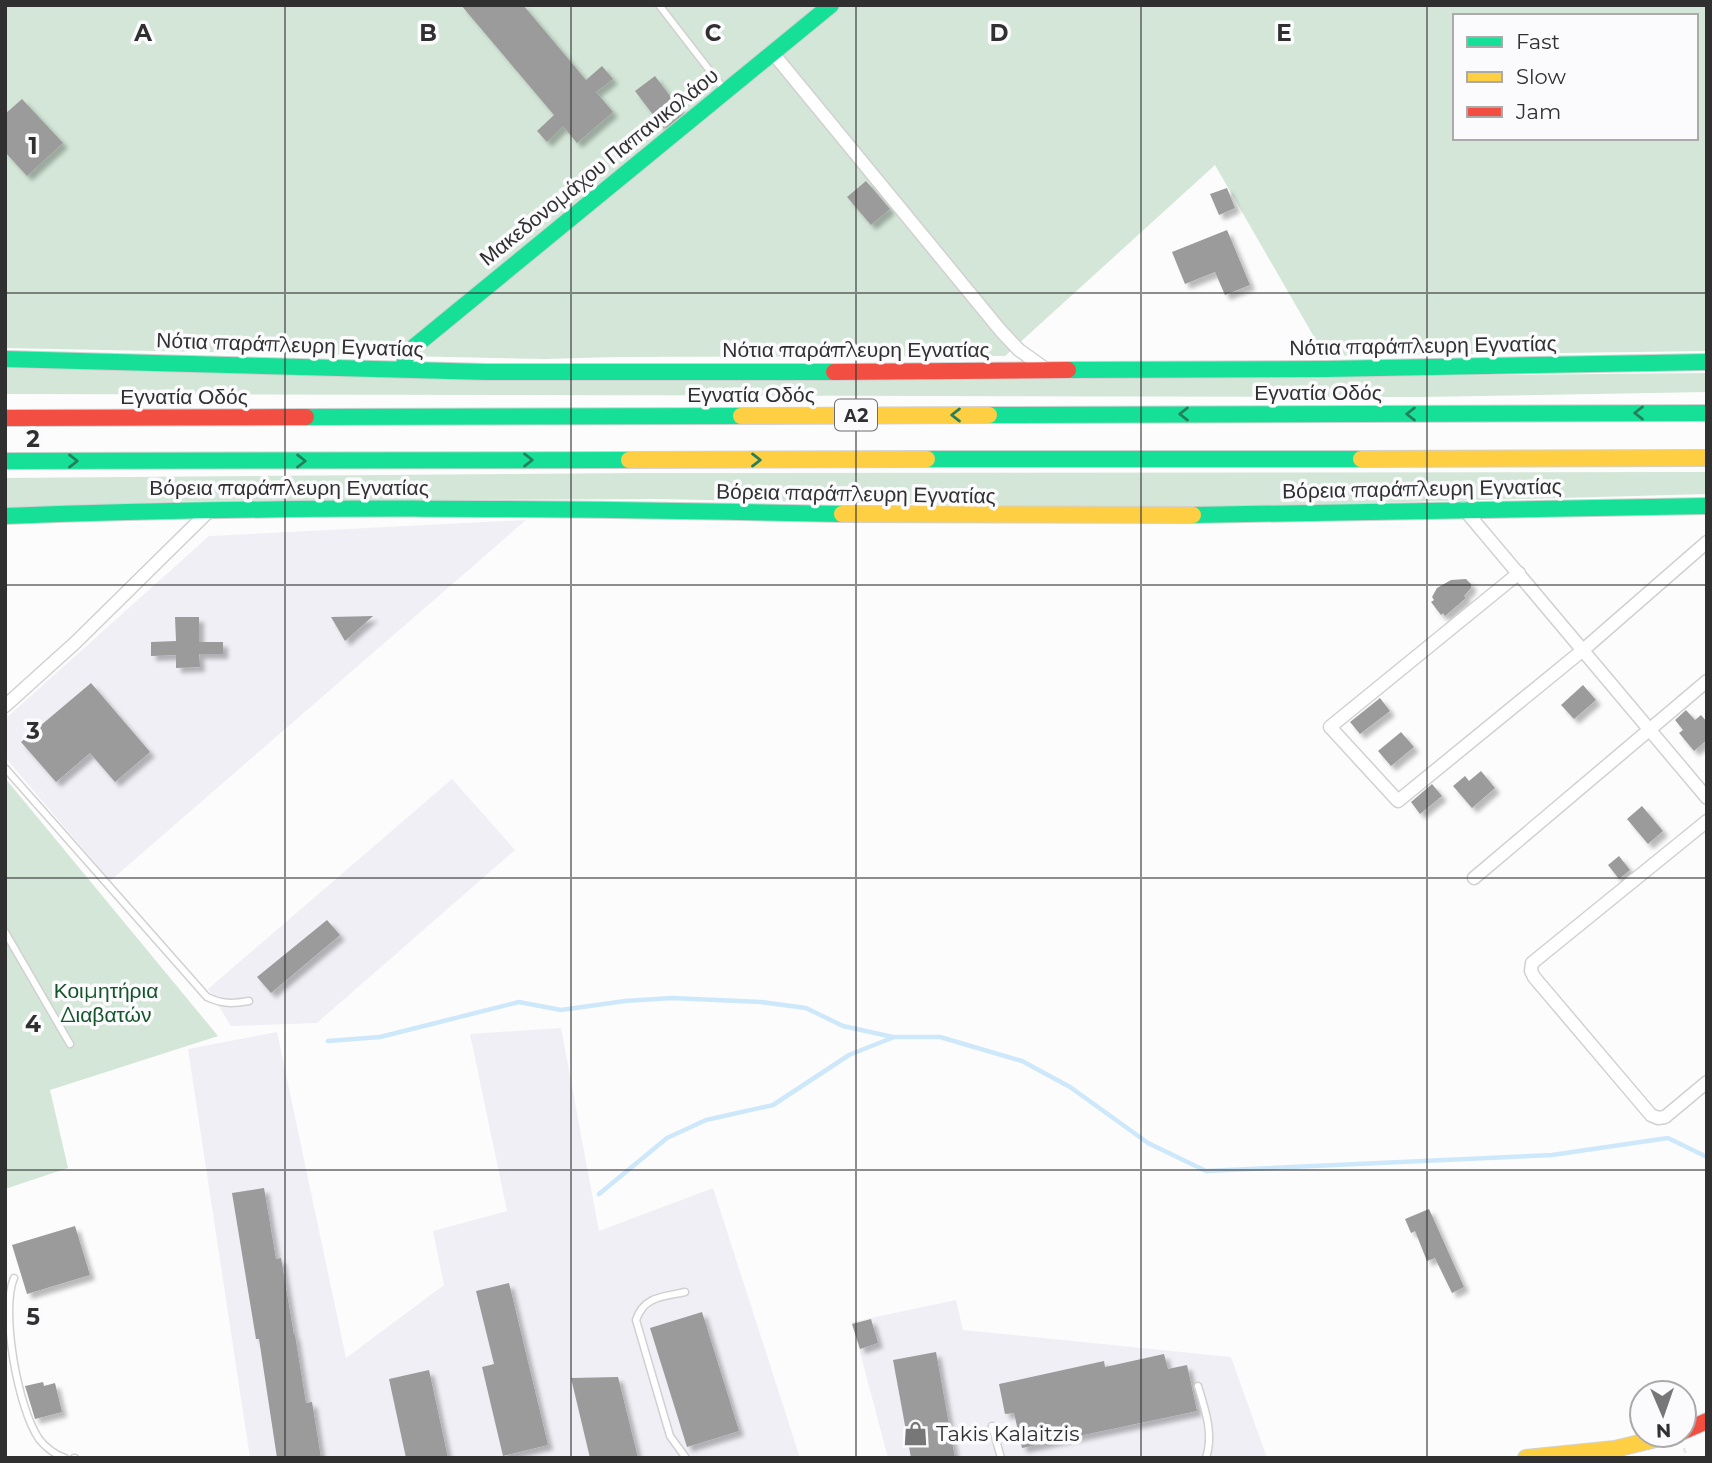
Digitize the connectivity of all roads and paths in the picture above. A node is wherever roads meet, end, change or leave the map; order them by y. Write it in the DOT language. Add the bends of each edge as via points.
graph roads {
  1 [pos="659,5"];
  2 [pos="831,5"];
  3 [pos="772,52"];
  4 [pos="725,91"];
  5 [pos="5,359"];
  6 [pos="1707,362"];
  7 [pos="402,369"];
  8 [pos="1047,370"];
  9 [pos="1707,413"];
  10 [pos="5,418"];
  11 [pos="1707,458"];
  12 [pos="5,461"];
  13 [pos="1707,506"];
  14 [pos="1463,508"];
  15 [pos="211,509"];
  16 [pos="5,516"];
  17 [pos="1707,542"];
  18 [pos="1519,573"];
  19 [pos="1583,650"];
  20 [pos="1707,681"];
  21 [pos="5,706"];
  22 [pos="1650,730"];
  23 [pos="5,768"];
  24 [pos="1707,798"];
  25 [pos="1707,821"];
  26 [pos="1474,878"];
  27 [pos="5,932"];
  28 [pos="249,1001"];
  29 [pos="69,1044"];
  30 [pos="1707,1082"];
  31 [pos="14,1278"];
  32 [pos="685,1292"];
  33 [pos="1199,1386"];
  34 [pos="992,1426"];
  35 [pos="1628,1446"];
  36 [pos="65,1458"];
  37 [pos="686,1458"];
  38 [pos="1002,1458"];
  39 [pos="1206,1458"];
  40 [pos="1525,1458"];
  1 -- 4 [label="lane"];
  2 -- 3 [label="main road, Μακεδονομάχου Παπανικολάου"];
  3 -- 4 [label="main road, Μακεδονομάχου Παπανικολάου"];
  3 -- 8 [label="street" via="1001,331"];
  4 -- 7 [label="main road, Μακεδονομάχου Παπανικολάου" via="415,346 407,353"];
  5 -- 7 [label="main road, Νότια παράπλευρη Εγνατίας"];
  6 -- 8 [label="main road, Νότια παράπλευρη Εγνατίας"];
  7 -- 8 [label="main road, Νότια παράπλευρη Εγνατίας" via="579,373"];
  9 -- 10 [label="main road, Εγνατία Οδός / Α2, one-way"];
  12 -- 11 [label="main road, Α2, one-way"];
  13 -- 14 [label="main road, Βόρεια παράπλευρη Εγνατίας"];
  14 -- 15 [label="main road, Βόρεια παράπλευρη Εγνατίας" via="1104,517"];
  14 -- 18 [label="street"];
  15 -- 16 [label="main road, Βόρεια παράπλευρη Εγνατίας"];
  15 -- 21 [label="street"];
  17 -- 19 [label="street"];
  18 -- 19 [label="street"];
  18 -- 19 [label="street" via="1330,727 1398,802"];
  19 -- 22 [label="street"];
  20 -- 22 [label="street"];
  22 -- 24 [label="street"];
  22 -- 26 [label="street"];
  23 -- 28 [label="lane" via="207,997 220,1003"];
  25 -- 30 [label="street" via="1532,963 1531,971 1651,1115 1665,1117"];
  27 -- 29 [label="lane"];
  31 -- 36 [label="lane" via="8,1289 8,1320 15,1374 39,1438"];
  32 -- 37 [label="lane" via="649,1301 636,1320 670,1436"];
  33 -- 39 [label="lane" via="1208,1420"];
  34 -- 38 [label="lane"];
  35 -- 40 [label="main road"];
}
